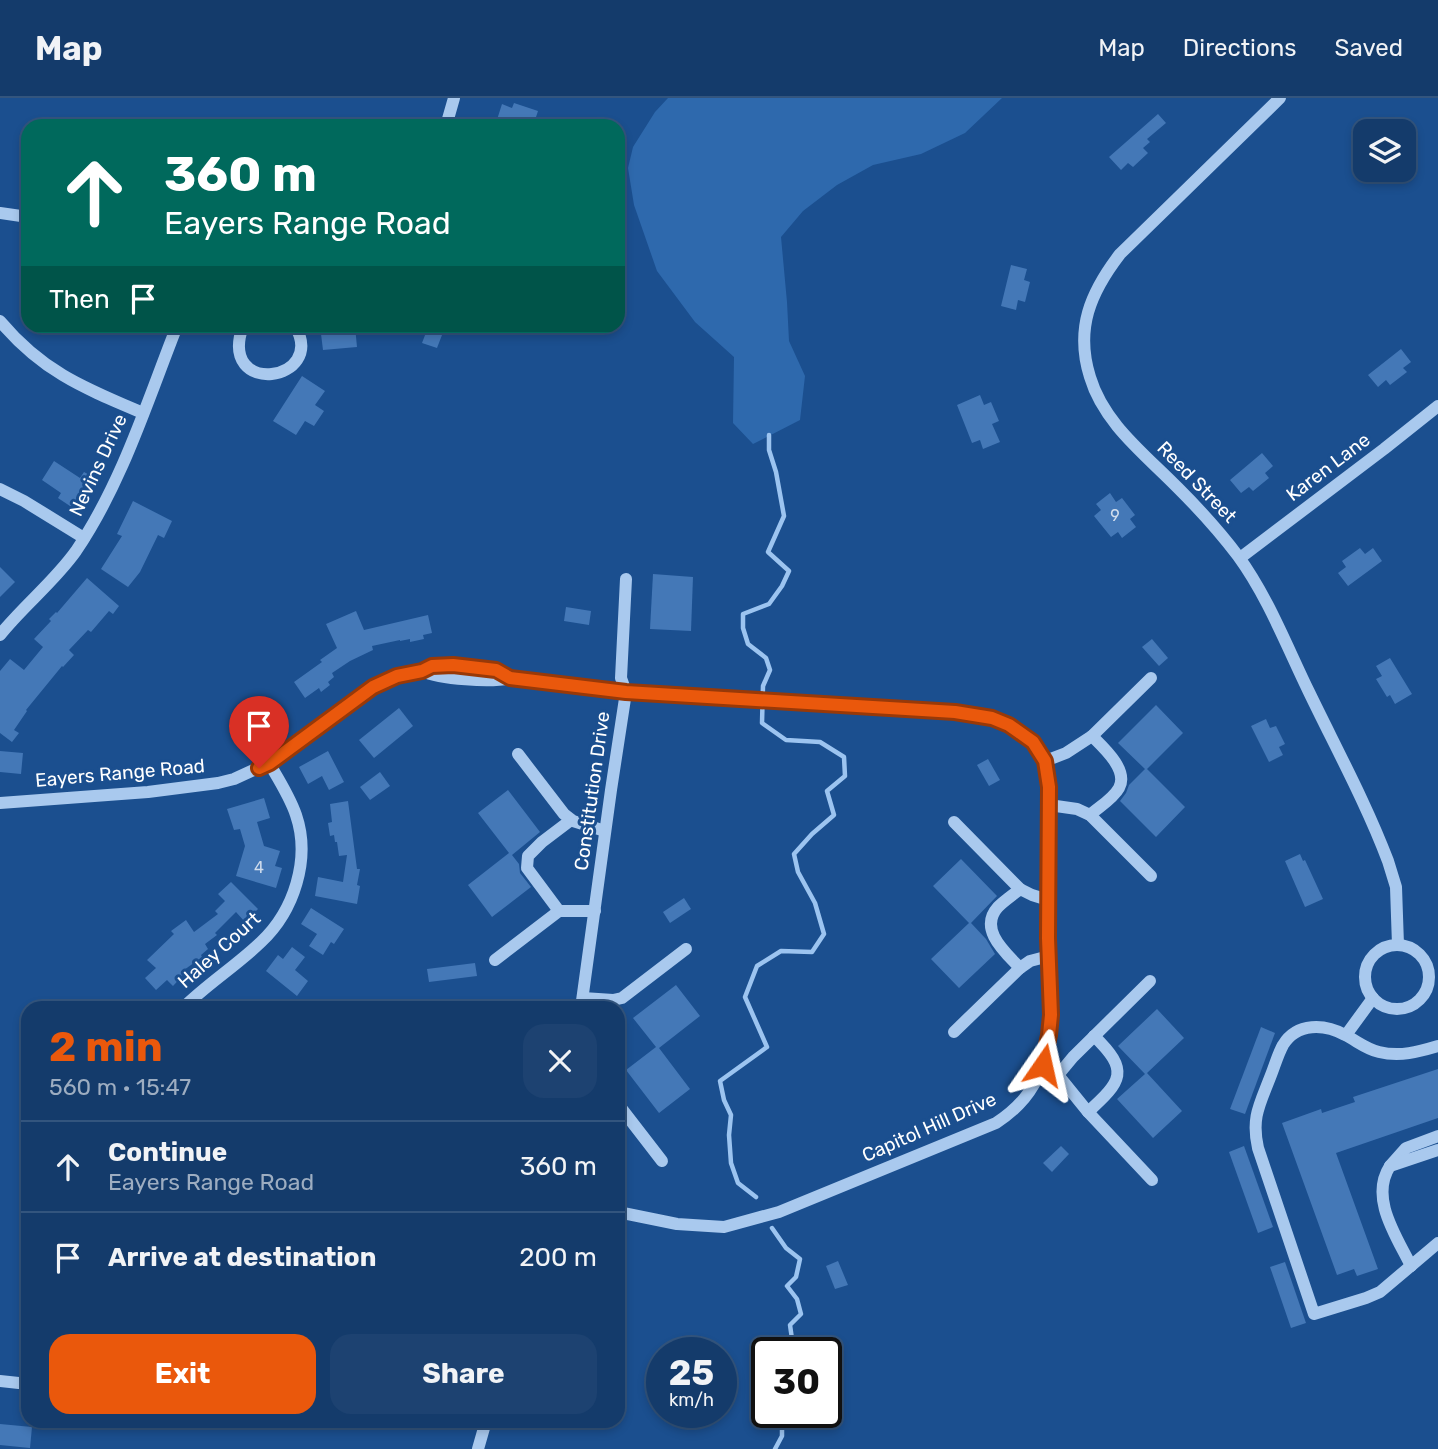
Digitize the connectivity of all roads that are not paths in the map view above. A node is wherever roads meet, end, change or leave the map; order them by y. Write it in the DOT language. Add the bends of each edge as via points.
graph roads {
  1 [pos="454,98"];
  2 [pos="1280,98"];
  3 [pos="448,119"];
  4 [pos="0,213"];
  5 [pos="21,215"];
  6 [pos="0,321"];
  7 [pos="174,333"];
  8 [pos="241,333"];
  9 [pos="298,333"];
  10 [pos="1438,406"];
  11 [pos="143,413"];
  12 [pos="0,489"];
  13 [pos="84,538"];
  14 [pos="1240,558"];
  15 [pos="626,579"];
  16 [pos="0,635"];
  17 [pos="1152,678"];
  18 [pos="626,692"];
  19 [pos="1093,736"];
  20 [pos="518,754"];
  21 [pos="1045,761"];
  22 [pos="270,763"];
  23 [pos="0,803"];
  24 [pos="1049,805"];
  25 [pos="1090,815"];
  26 [pos="571,820"];
  27 [pos="954,822"];
  28 [pos="605,831"];
  29 [pos="1151,876"];
  30 [pos="1020,889"];
  31 [pos="1048,900"];
  32 [pos="559,911"];
  33 [pos="594,911"];
  34 [pos="1398,945"];
  35 [pos="686,949"];
  36 [pos="1049,956"];
  37 [pos="495,960"];
  38 [pos="1020,968"];
  39 [pos="1150,981"];
  40 [pos="1373,998"];
  41 [pos="190,1001"];
  42 [pos="582,1001"];
  43 [pos="618,1001"];
  44 [pos="954,1032"];
  45 [pos="1346,1035"];
  46 [pos="1094,1036"];
  47 [pos="1438,1046"];
  48 [pos="1043,1065"];
  49 [pos="1058,1075"];
  50 [pos="1088,1112"];
  51 [pos="625,1113"];
  52 [pos="1438,1136"];
  53 [pos="1438,1150"];
  54 [pos="662,1161"];
  55 [pos="1390,1167"];
  56 [pos="1152,1180"];
  57 [pos="625,1213"];
  58 [pos="1438,1243"];
  59 [pos="1411,1266"];
  60 [pos="0,1381"];
  61 [pos="21,1383"];
  62 [pos="484,1428"];
  63 [pos="478,1449"];
  1 -- 3 [label="street"];
  2 -- 14 [label="street, Reed Street" via="1119,254 1098,284 1085,330 1087,365 1103,406"];
  4 -- 5 [label="street"];
  6 -- 11 [label="street" via="56,372"];
  7 -- 11 [label="street, Nevins Drive"];
  8 -- 9 [label="street" via="240,355 248,366 266,375 280,373 296,361 301,341"];
  10 -- 14 [label="street, Karen Lane"];
  11 -- 13 [label="street, Nevins Drive" via="106,501"];
  12 -- 13 [label="street"];
  13 -- 16 [label="street, Nevins Drive"];
  14 -- 34 [label="street, Reed Street" via="1268,606 1386,854 1396,887"];
  15 -- 18 [label="street, Constitution Drive" via="621,678"];
  17 -- 19 [label="street"];
  18 -- 21 [label="street" via="992,718 1033,742"];
  18 -- 22 [label="street, Eayers Range Road" via="510,678 496,670 432,666 373,687"];
  18 -- 28 [label="street, Constitution Drive"];
  19 -- 21 [label="street"];
  19 -- 25 [label="street" via="1116,763 1121,786"];
  20 -- 26 [label="street"];
  21 -- 24 [label="street, Capitol Hill Drive"];
  22 -- 23 [label="street, Eayers Range Road" via="205,786"];
  22 -- 41 [label="street, Haley Court" via="287,793 301,835 295,890 272,931"];
  24 -- 25 [label="street"];
  24 -- 31 [label="street, Capitol Hill Drive"];
  25 -- 29 [label="street"];
  26 -- 28 [label="street"];
  26 -- 32 [label="street" via="528,856 527,868"];
  27 -- 30 [label="street"];
  28 -- 33 [label="street, Constitution Drive"];
  30 -- 31 [label="street"];
  30 -- 38 [label="street" via="998,907 991,929"];
  31 -- 36 [label="street, Capitol Hill Drive"];
  32 -- 33 [label="street"];
  32 -- 37 [label="street"];
  33 -- 42 [label="street, Constitution Drive"];
  34 -- 40 [label="street" via="1377,952 1368,963 1365,978"];
  34 -- 40 [label="street" via="1422,958 1428,971 1425,991 1417,1002 1397,1009"];
  35 -- 43 [label="street"];
  36 -- 38 [label="street"];
  36 -- 48 [label="street, Capitol Hill Drive" via="1051,1015"];
  38 -- 44 [label="street"];
  39 -- 46 [label="street"];
  40 -- 45 [label="street"];
  45 -- 47 [label="street" via="1389,1054"];
  45 -- 59 [label="street" via="1317,1026 1304,1028 1285,1042 1255,1124 1258,1149 1314,1314 1374,1295"];
  46 -- 49 [label="street"];
  46 -- 50 [label="street" via="1114,1058 1118,1075"];
  48 -- 49 [label="street"];
  48 -- 57 [label="street, Capitol Hill Drive" via="1023,1103 996,1123 779,1212 724,1227"];
  49 -- 50 [label="street"];
  50 -- 56 [label="street"];
  51 -- 54 [label="street"];
  52 -- 55 [label="street" via="1406,1147"];
  53 -- 55 [label="street"];
  55 -- 59 [label="street" via="1383,1180 1384,1204"];
  58 -- 59 [label="street"];
  60 -- 61 [label="street"];
  62 -- 63 [label="street"];
}
